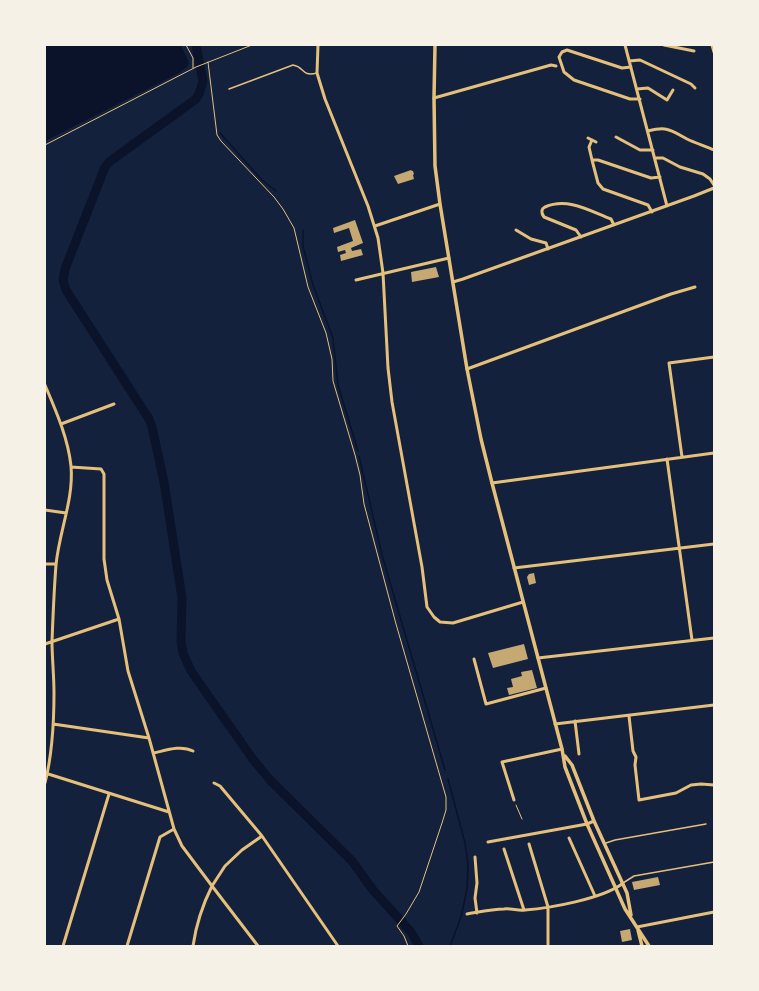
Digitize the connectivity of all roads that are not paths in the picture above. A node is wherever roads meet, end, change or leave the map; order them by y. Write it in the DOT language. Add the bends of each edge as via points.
graph roads {
  1 [pos="318,45"];
  2 [pos="435,45"];
  3 [pos="625,45"];
  4 [pos="664,45"];
  5 [pos="690,45"];
  6 [pos="712,45"];
  7 [pos="714,52"];
  8 [pos="629,61"];
  9 [pos="556,66"];
  10 [pos="631,67"];
  11 [pos="317,73"];
  12 [pos="695,88"];
  13 [pos="229,89"];
  14 [pos="637,89"];
  15 [pos="673,90"];
  16 [pos="434,98"];
  17 [pos="640,99"];
  18 [pos="648,131"];
  19 [pos="616,137"];
  20 [pos="596,142"];
  21 [pos="653,150"];
  22 [pos="714,150"];
  23 [pos="655,158"];
  24 [pos="592,160"];
  25 [pos="660,177"];
  26 [pos="714,186"];
  27 [pos="440,204"];
  28 [pos="667,206"];
  29 [pos="652,212"];
  30 [pos="614,225"];
  31 [pos="374,226"];
  32 [pos="516,230"];
  33 [pos="581,237"];
  34 [pos="548,249"];
  35 [pos="449,258"];
  36 [pos="383,273"];
  37 [pos="356,280"];
  38 [pos="453,282"];
  39 [pos="695,287"];
  40 [pos="714,357"];
  41 [pos="467,369"];
  42 [pos="45,385"];
  43 [pos="114,404"];
  44 [pos="61,424"];
  45 [pos="714,453"];
  46 [pos="682,457"];
  47 [pos="667,459"];
  48 [pos="71,467"];
  49 [pos="492,484"];
  50 [pos="45,510"];
  51 [pos="66,513"];
  52 [pos="714,544"];
  53 [pos="679,548"];
  54 [pos="45,564"];
  55 [pos="56,564"];
  56 [pos="514,568"];
  57 [pos="523,602"];
  58 [pos="119,619"];
  59 [pos="714,638"];
  60 [pos="692,640"];
  61 [pos="52,641"];
  62 [pos="45,644"];
  63 [pos="538,658"];
  64 [pos="474,659"];
  65 [pos="546,688"];
  66 [pos="714,705"];
  67 [pos="629,716"];
  68 [pos="575,721"];
  69 [pos="53,724"];
  70 [pos="556,724"];
  71 [pos="149,738"];
  72 [pos="562,749"];
  73 [pos="194,751"];
  74 [pos="154,753"];
  75 [pos="579,754"];
  76 [pos="564,755"];
  77 [pos="46,773"];
  78 [pos="45,783"];
  79 [pos="214,783"];
  80 [pos="714,784"];
  81 [pos="109,794"];
  82 [pos="514,800"];
  83 [pos="170,814"];
  84 [pos="594,821"];
  85 [pos="587,824"];
  86 [pos="706,824"];
  87 [pos="174,829"];
  88 [pos="262,836"];
  89 [pos="570,838"];
  90 [pos="488,842"];
  91 [pos="529,844"];
  92 [pos="604,844"];
  93 [pos="504,849"];
  94 [pos="475,857"];
  95 [pos="714,862"];
  96 [pos="622,884"];
  97 [pos="212,886"];
  98 [pos="616,888"];
  99 [pos="595,896"];
  100 [pos="548,907"];
  101 [pos="524,910"];
  102 [pos="714,912"];
  103 [pos="477,913"];
  104 [pos="467,914"];
  105 [pos="631,916"];
  106 [pos="637,928"];
  107 [pos="63,946"];
  108 [pos="127,946"];
  109 [pos="193,946"];
  110 [pos="258,946"];
  111 [pos="338,946"];
  112 [pos="548,946"];
  113 [pos="642,946"];
  114 [pos="649,946"];
  1 -- 11 [label="street"];
  2 -- 16 [label="street"];
  3 -- 8 [label="street"];
  4 -- 5 [label="street" via="692,51"];
  6 -- 7 [label="street"];
  8 -- 10 [label="street"];
  8 -- 12 [label="street" via="640,60"];
  9 -- 16 [label="street" via="551,65"];
  10 -- 14 [label="street"];
  10 -- 17 [label="street" via="622,68 567,50 559,57 564,72 574,80 630,99"];
  11 -- 13 [label="lane" via="309,75 293,65"];
  11 -- 31 [label="street"];
  14 -- 15 [label="street" via="648,88 667,100"];
  14 -- 17 [label="street"];
  16 -- 27 [label="street" via="435,165"];
  17 -- 18 [label="street"];
  18 -- 21 [label="street"];
  18 -- 22 [label="street" via="657,128 670,130"];
  19 -- 21 [label="street" via="640,150"];
  20 -- 24 [label="street" via="590,139"];
  21 -- 23 [label="street"];
  23 -- 25 [label="street"];
  23 -- 26 [label="street" via="664,158 680,167 703,174"];
  24 -- 25 [label="street" via="651,178"];
  24 -- 29 [label="street" via="598,183 603,189 648,205"];
  25 -- 28 [label="street"];
  26 -- 28 [label="street"];
  27 -- 31 [label="street"];
  27 -- 35 [label="street"];
  28 -- 29 [label="street"];
  29 -- 30 [label="street"];
  30 -- 33 [label="street"];
  30 -- 33 [label="street" via="611,218 573,204 563,203 542,210 544,217 576,230"];
  31 -- 36 [label="street"];
  32 -- 34 [label="street" via="531,239 546,243"];
  33 -- 34 [label="street"];
  34 -- 38 [label="street"];
  35 -- 36 [label="street"];
  35 -- 38 [label="street"];
  36 -- 37 [label="street"];
  36 -- 57 [label="street" via="388,368 427,607 440,622 454,623"];
  38 -- 41 [label="street"];
  39 -- 41 [label="street"];
  40 -- 46 [label="street" via="668,363"];
  41 -- 49 [label="street"];
  42 -- 44 [label="street"];
  43 -- 44 [label="street"];
  44 -- 48 [label="street"];
  45 -- 46 [label="street"];
  46 -- 47 [label="street"];
  47 -- 49 [label="street"];
  47 -- 53 [label="street"];
  48 -- 51 [label="street"];
  48 -- 58 [label="street" via="101,470 104,474 104,559"];
  49 -- 56 [label="street"];
  50 -- 51 [label="street"];
  51 -- 55 [label="street"];
  52 -- 53 [label="street"];
  53 -- 56 [label="street"];
  53 -- 60 [label="street"];
  54 -- 55 [label="street"];
  55 -- 61 [label="street"];
  56 -- 57 [label="street"];
  57 -- 63 [label="street"];
  58 -- 61 [label="street"];
  58 -- 71 [label="street" via="128,671"];
  59 -- 60 [label="street"];
  60 -- 63 [label="street"];
  61 -- 62 [label="street"];
  61 -- 69 [label="street"];
  63 -- 65 [label="street"];
  64 -- 65 [label="street" via="486,704"];
  65 -- 70 [label="street"];
  66 -- 67 [label="street"];
  67 -- 68 [label="street"];
  67 -- 80 [label="street" via="636,757 639,800 676,793 691,785"];
  68 -- 70 [label="street"];
  68 -- 75 [label="street"];
  69 -- 71 [label="street"];
  69 -- 77 [label="street"];
  70 -- 72 [label="street"];
  71 -- 74 [label="street"];
  72 -- 76 [label="street"];
  72 -- 82 [label="street" via="502,762"];
  73 -- 74 [label="street" via="188,748 172,748"];
  74 -- 83 [label="street"];
  76 -- 84 [label="street" via="572,764"];
  76 -- 85 [label="street" via="565,768"];
  77 -- 78 [label="street"];
  77 -- 81 [label="street"];
  79 -- 88 [label="street" via="220,786"];
  81 -- 83 [label="street"];
  81 -- 107 [label="street"];
  83 -- 87 [label="street"];
  84 -- 85 [label="street"];
  84 -- 92 [label="street"];
  85 -- 90 [label="street"];
  85 -- 98 [label="street"];
  86 -- 92 [label="lane"];
  87 -- 97 [label="street" via="182,846"];
  87 -- 108 [label="street" via="160,837"];
  88 -- 97 [label="street" via="225,866"];
  88 -- 111 [label="street"];
  89 -- 99 [label="street"];
  91 -- 100 [label="street"];
  92 -- 96 [label="street"];
  93 -- 101 [label="street"];
  94 -- 103 [label="street"];
  95 -- 96 [label="lane" via="634,876"];
  96 -- 98 [label="street"];
  96 -- 105 [label="street" via="627,894"];
  97 -- 109 [label="street" via="203,903"];
  97 -- 110 [label="street"];
  98 -- 99 [label="street"];
  98 -- 105 [label="street"];
  99 -- 100 [label="street"];
  100 -- 101 [label="street"];
  100 -- 112 [label="street"];
  101 -- 103 [label="street" via="505,909"];
  102 -- 106 [label="street"];
  103 -- 104 [label="street"];
  105 -- 106 [label="street"];
  106 -- 113 [label="street"];
  106 -- 114 [label="street"];
}
